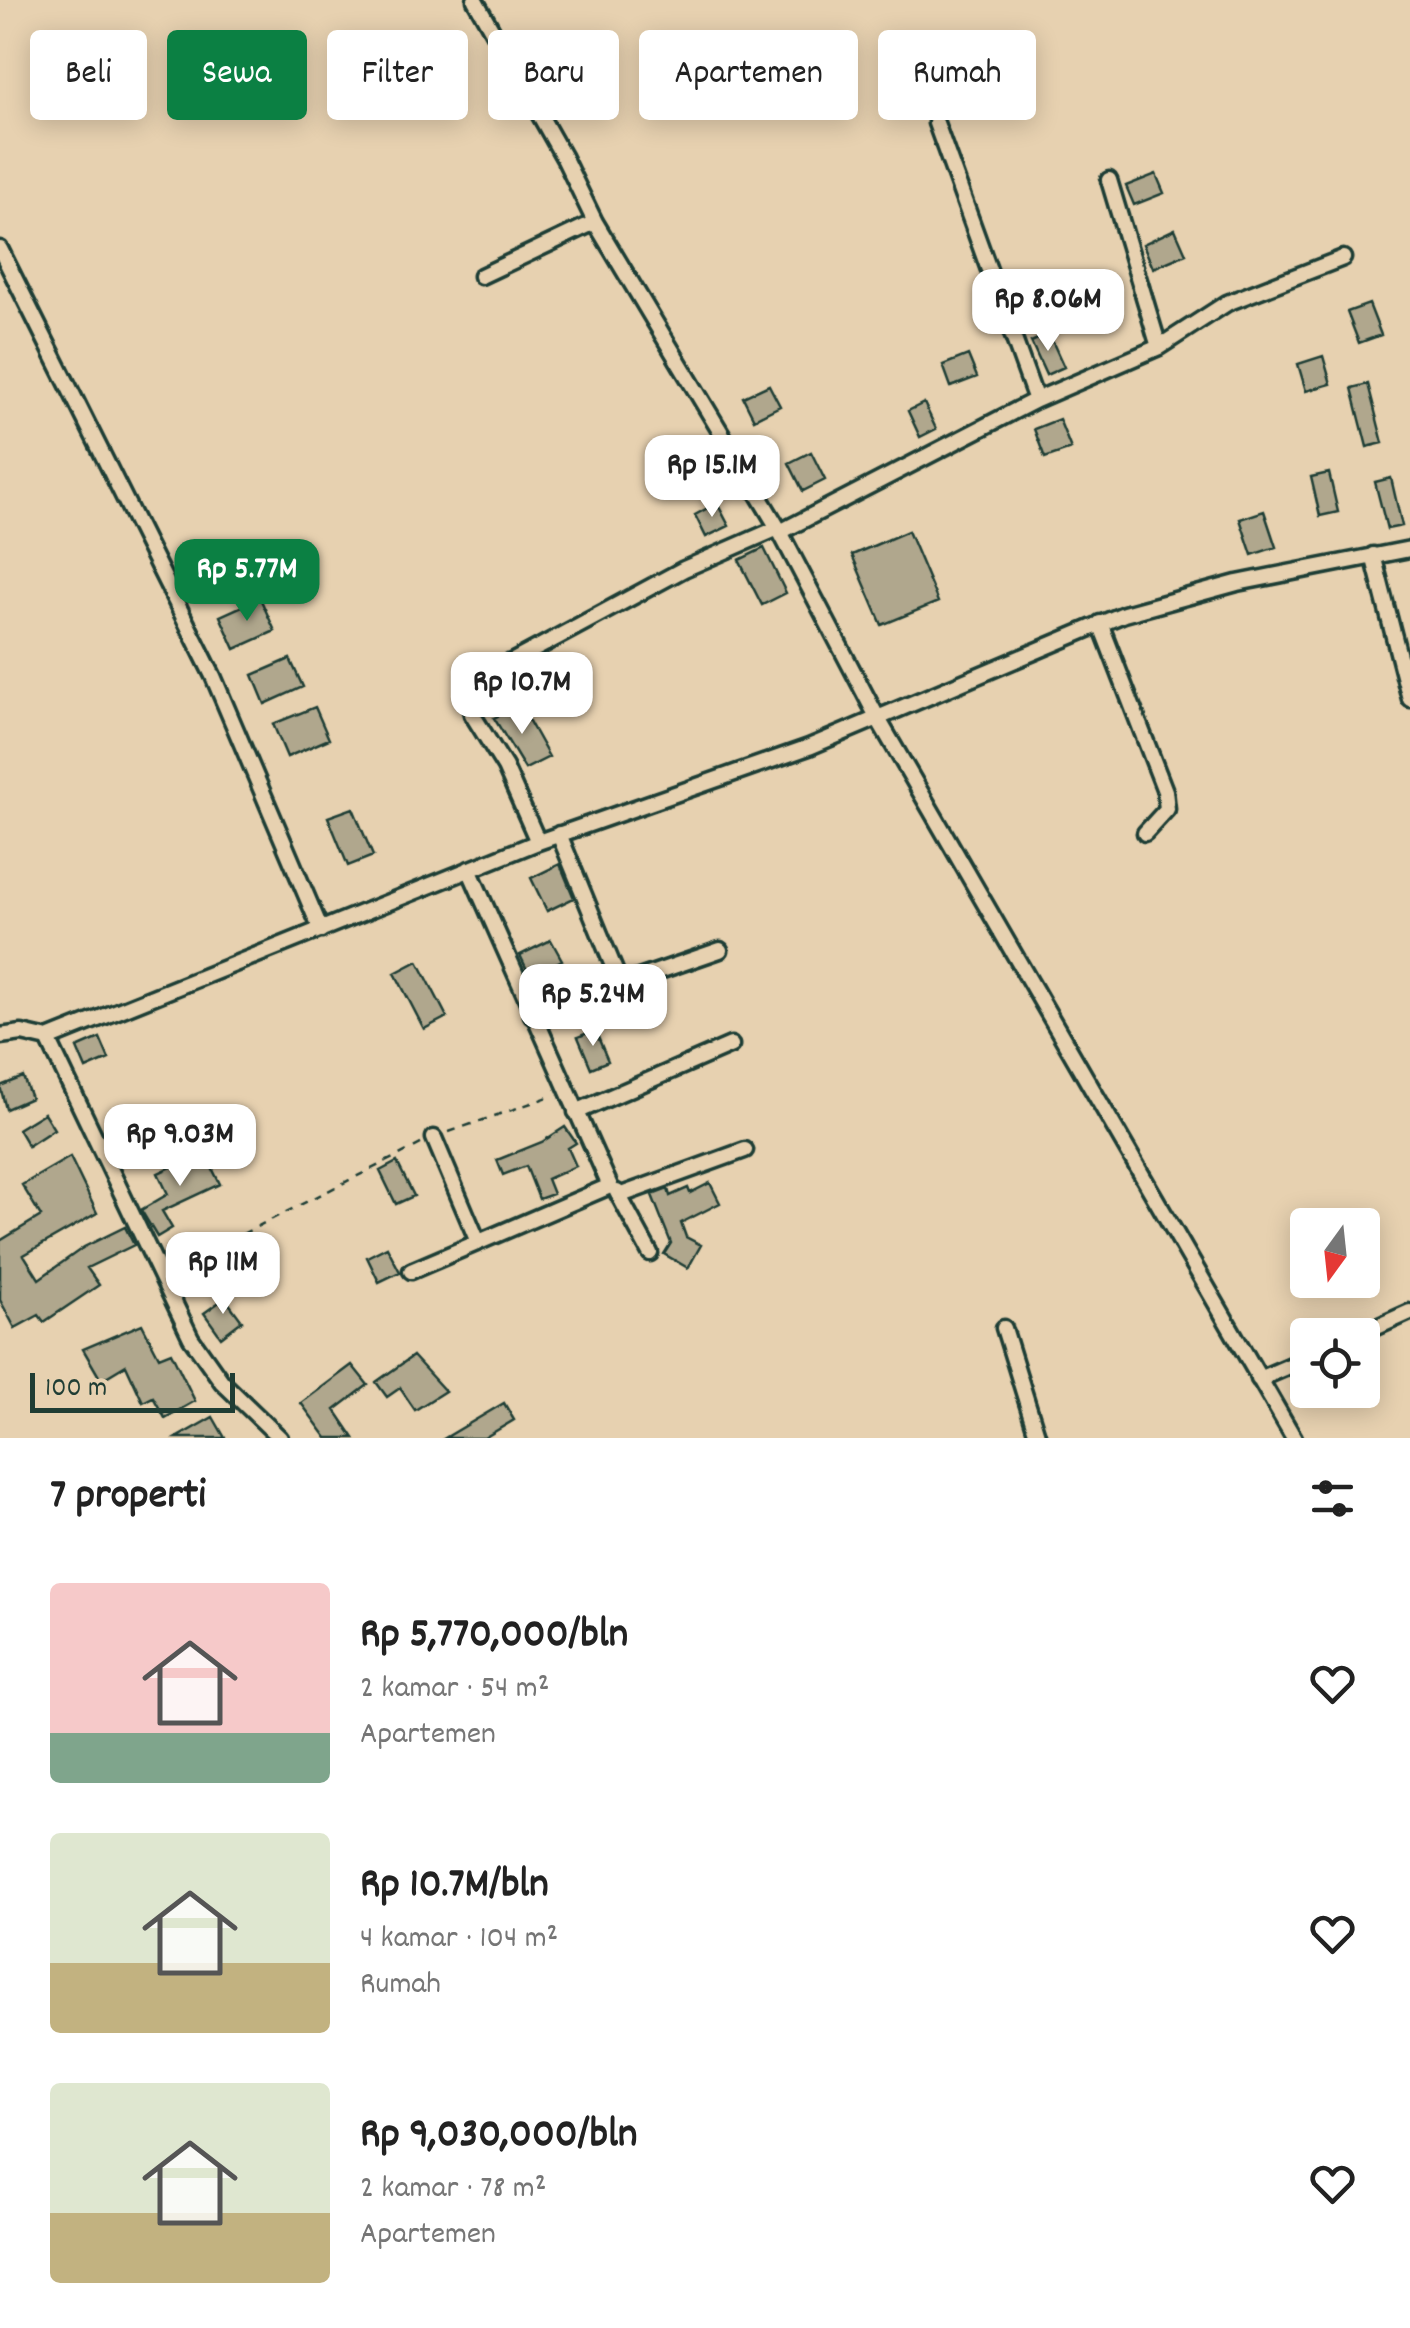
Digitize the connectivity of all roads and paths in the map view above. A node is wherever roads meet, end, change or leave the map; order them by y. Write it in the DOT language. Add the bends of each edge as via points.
graph roads {
  1 [pos="474,0"];
  2 [pos="936,123"];
  3 [pos="1110,180"];
  4 [pos="595,222"];
  5 [pos="0,249"];
  6 [pos="1342,258"];
  7 [pos="480,276"];
  8 [pos="1159,348"];
  9 [pos="1036,400"];
  10 [pos="786,527"];
  11 [pos="1410,549"];
  12 [pos="1373,554"];
  13 [pos="1100,623"];
  14 [pos="1410,699"];
  15 [pos="877,718"];
  16 [pos="1145,832"];
  17 [pos="559,834"];
  18 [pos="538,842"];
  19 [pos="469,869"];
  20 [pos="322,930"];
  21 [pos="720,950"];
  22 [pos="620,982"];
  23 [pos="532,1015"];
  24 [pos="0,1036"];
  25 [pos="48,1039"];
  26 [pos="730,1044"];
  27 [pos="565,1091"];
  28 [pos="576,1112"];
  29 [pos="434,1138"];
  30 [pos="745,1150"];
  31 [pos="616,1191"];
  32 [pos="478,1242"];
  33 [pos="650,1253"];
  34 [pos="411,1271"];
  35 [pos="161,1275"];
  36 [pos="1410,1312"];
  37 [pos="1380,1326"];
  38 [pos="1004,1328"];
  39 [pos="1290,1366"];
  40 [pos="1260,1380"];
  41 [pos="280,1438"];
  42 [pos="1038,1438"];
  43 [pos="1294,1438"];
  1 -- 4 [label="street"];
  2 -- 9 [label="street"];
  3 -- 8 [label="street"];
  4 -- 7 [label="street"];
  4 -- 10 [label="street"];
  5 -- 20 [label="street" via="213,676"];
  6 -- 8 [label="street" via="1227,303"];
  8 -- 9 [label="street"];
  9 -- 10 [label="street"];
  10 -- 15 [label="street"];
  10 -- 18 [label="street" via="684,570 474,682 468,696 472,714 505,767"];
  11 -- 12 [label="street"];
  12 -- 13 [label="street" via="1191,594"];
  12 -- 14 [label="street"];
  13 -- 15 [label="street"];
  13 -- 16 [label="street" via="1164,791 1167,809"];
  15 -- 17 [label="street"];
  15 -- 40 [label="street"];
  17 -- 18 [label="street"];
  17 -- 22 [label="street"];
  18 -- 19 [label="street"];
  19 -- 20 [label="street"];
  19 -- 23 [label="street"];
  20 -- 25 [label="street"];
  21 -- 22 [label="street"];
  22 -- 23 [label="street"];
  23 -- 27 [label="street"];
  24 -- 25 [label="street"];
  25 -- 35 [label="street"];
  26 -- 28 [label="street"];
  27 -- 28 [label="street"];
  27 -- 29 [label="path"];
  28 -- 31 [label="street"];
  29 -- 32 [label="street"];
  29 -- 35 [label="path"];
  30 -- 31 [label="street"];
  31 -- 32 [label="street"];
  31 -- 33 [label="street"];
  32 -- 34 [label="street"];
  35 -- 41 [label="street" via="207,1364"];
  36 -- 37 [label="street"];
  38 -- 42 [label="street"];
  39 -- 40 [label="street"];
  40 -- 43 [label="street"];
}
